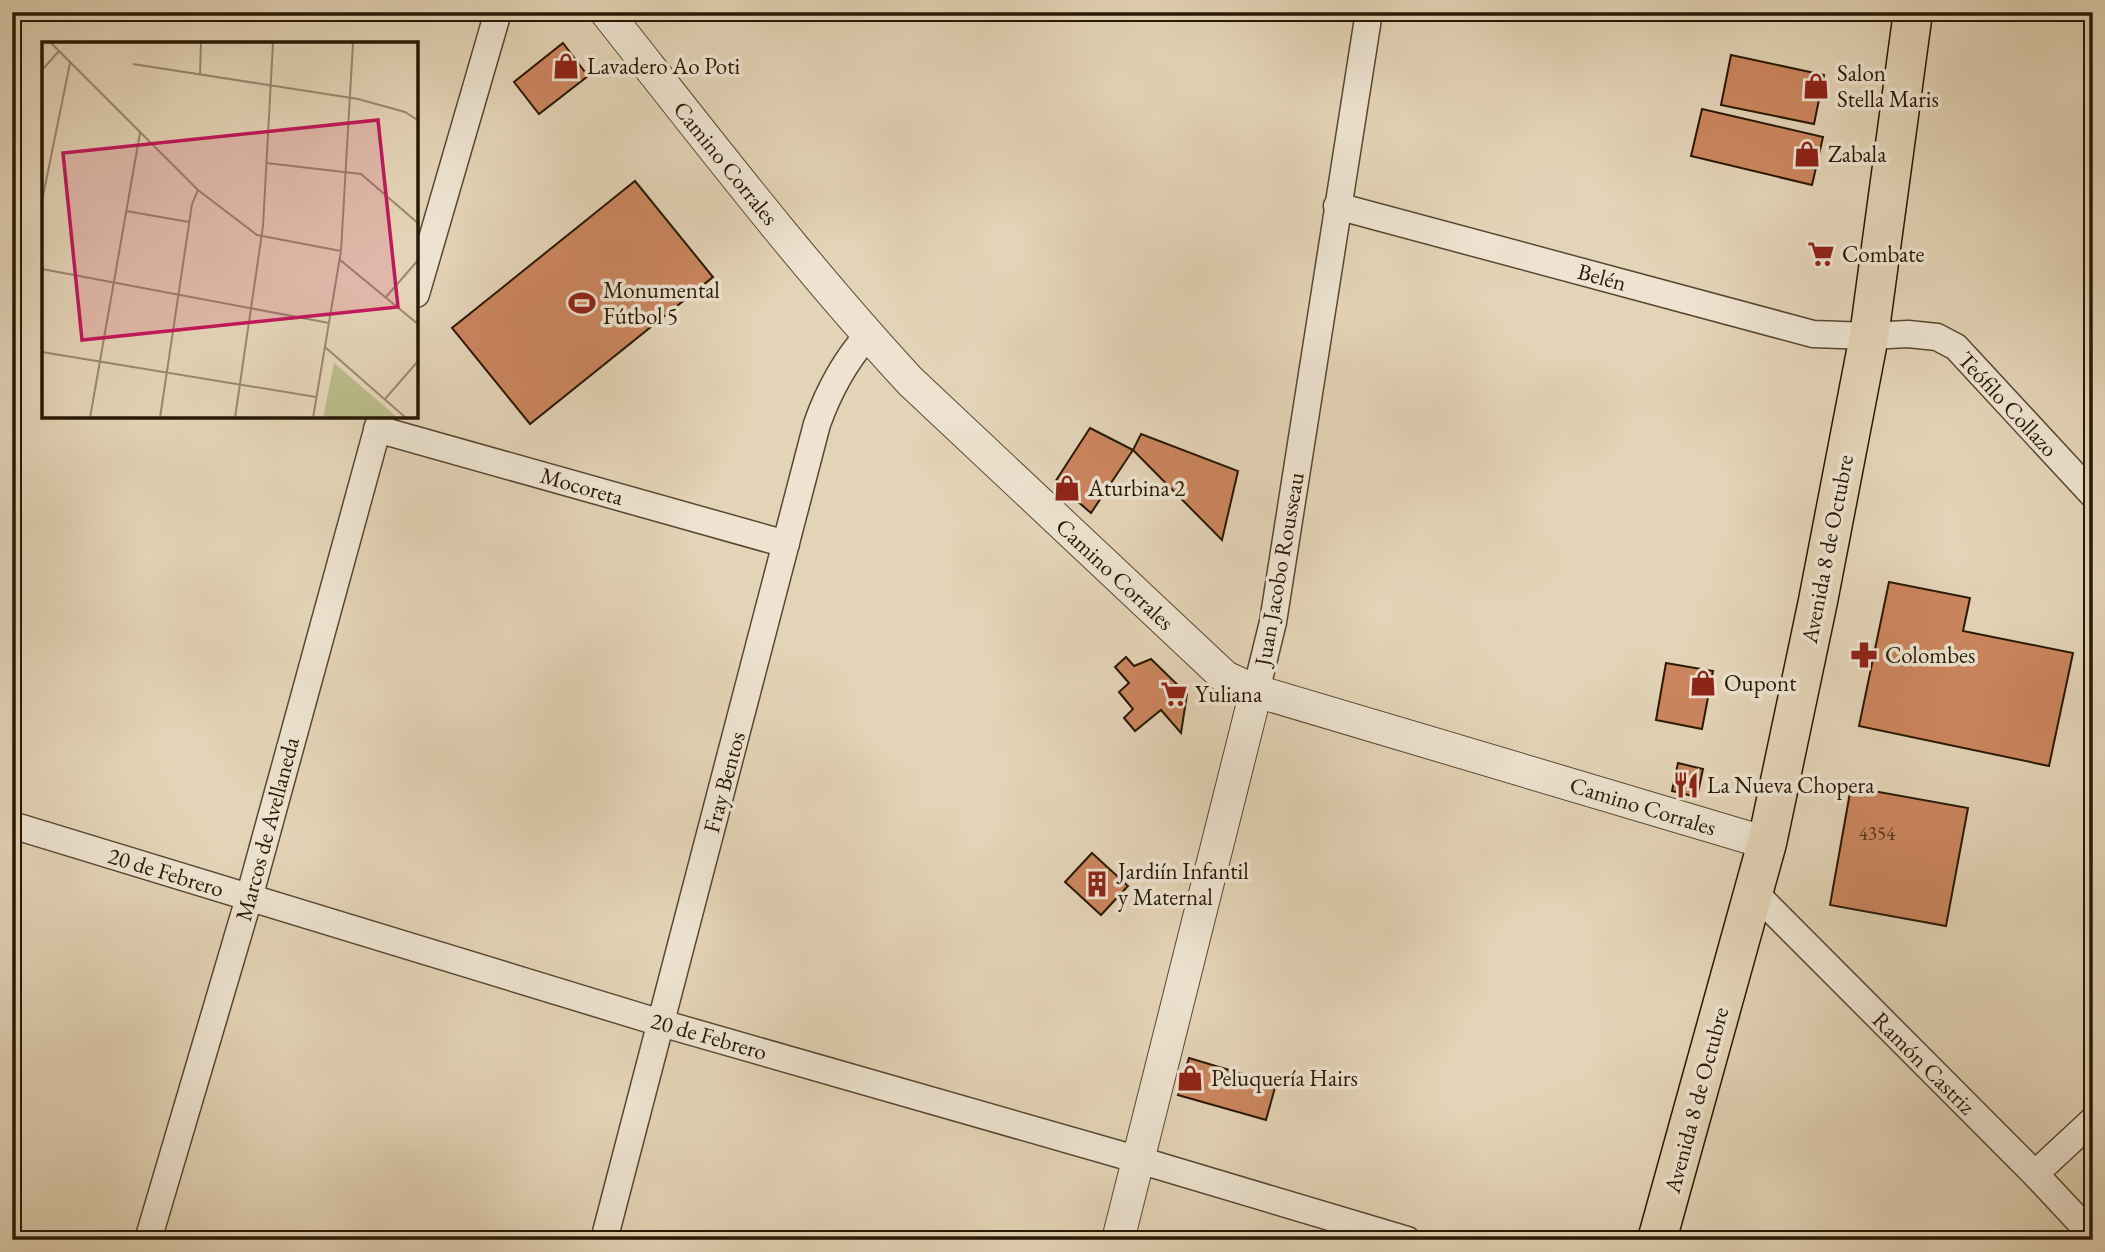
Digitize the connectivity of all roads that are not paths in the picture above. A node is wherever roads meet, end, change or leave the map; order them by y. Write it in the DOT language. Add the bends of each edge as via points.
graph roads {
  1 [pos="498,12"];
  2 [pos="606,12"];
  3 [pos="1369,12"];
  4 [pos="1913,12"];
  5 [pos="1337,206"];
  6 [pos="418,287"];
  7 [pos="868,335"];
  8 [pos="1869,336"];
  9 [pos="379,423"];
  10 [pos="2093,495"];
  11 [pos="786,544"];
  12 [pos="1256,691"];
  13 [pos="12,825"];
  14 [pos="1767,843"];
  15 [pos="1754,892"];
  16 [pos="249,898"];
  17 [pos="660,1023"];
  18 [pos="2093,1120"];
  19 [pos="1139,1160"];
  20 [pos="2035,1174"];
  21 [pos="2093,1236"];
  22 [pos="148,1240"];
  23 [pos="604,1240"];
  24 [pos="1118,1240"];
  25 [pos="1407,1240"];
  26 [pos="1657,1240"];
  1 -- 6 [label="street"];
  2 -- 7 [label="street, Camino Corrales"];
  3 -- 5 [label="street, Juan Jacobo Rousseau"];
  4 -- 8 [label="main road, Avenida 8 de Octubre"];
  5 -- 8 [label="street, Belén" via="1813,334"];
  5 -- 12 [label="street, Juan Jacobo Rousseau" via="1273,622"];
  7 -- 11 [label="street, Fray Bentos" via="828,395"];
  7 -- 12 [label="street, Camino Corrales" via="1225,677"];
  8 -- 10 [label="street, Teófilo Collazo" via="1937,337 1956,347"];
  8 -- 14 [label="main road, Avenida 8 de Octubre"];
  9 -- 11 [label="street, Mocoreta"];
  9 -- 16 [label="street, Marcos de Avellaneda"];
  11 -- 17 [label="street, Fray Bentos"];
  12 -- 14 [label="street, Camino Corrales"];
  12 -- 19 [label="street, Juan Jacobo Rousseau"];
  13 -- 16 [label="street, 20 de Febrero"];
  14 -- 15 [label="main road, Avenida 8 de Octubre"];
  15 -- 20 [label="street, Ramón Castriz"];
  15 -- 26 [label="main road, Avenida 8 de Octubre"];
  16 -- 17 [label="street, 20 de Febrero"];
  16 -- 22 [label="street, Marcos de Avellaneda"];
  17 -- 19 [label="street, 20 de Febrero"];
  17 -- 23 [label="street, Fray Bentos"];
  18 -- 20 [label="street"];
  19 -- 24 [label="street, Juan Jacobo Rousseau"];
  19 -- 25 [label="street, 20 de Febrero"];
  20 -- 21 [label="street, Ramón Castriz"];
}
